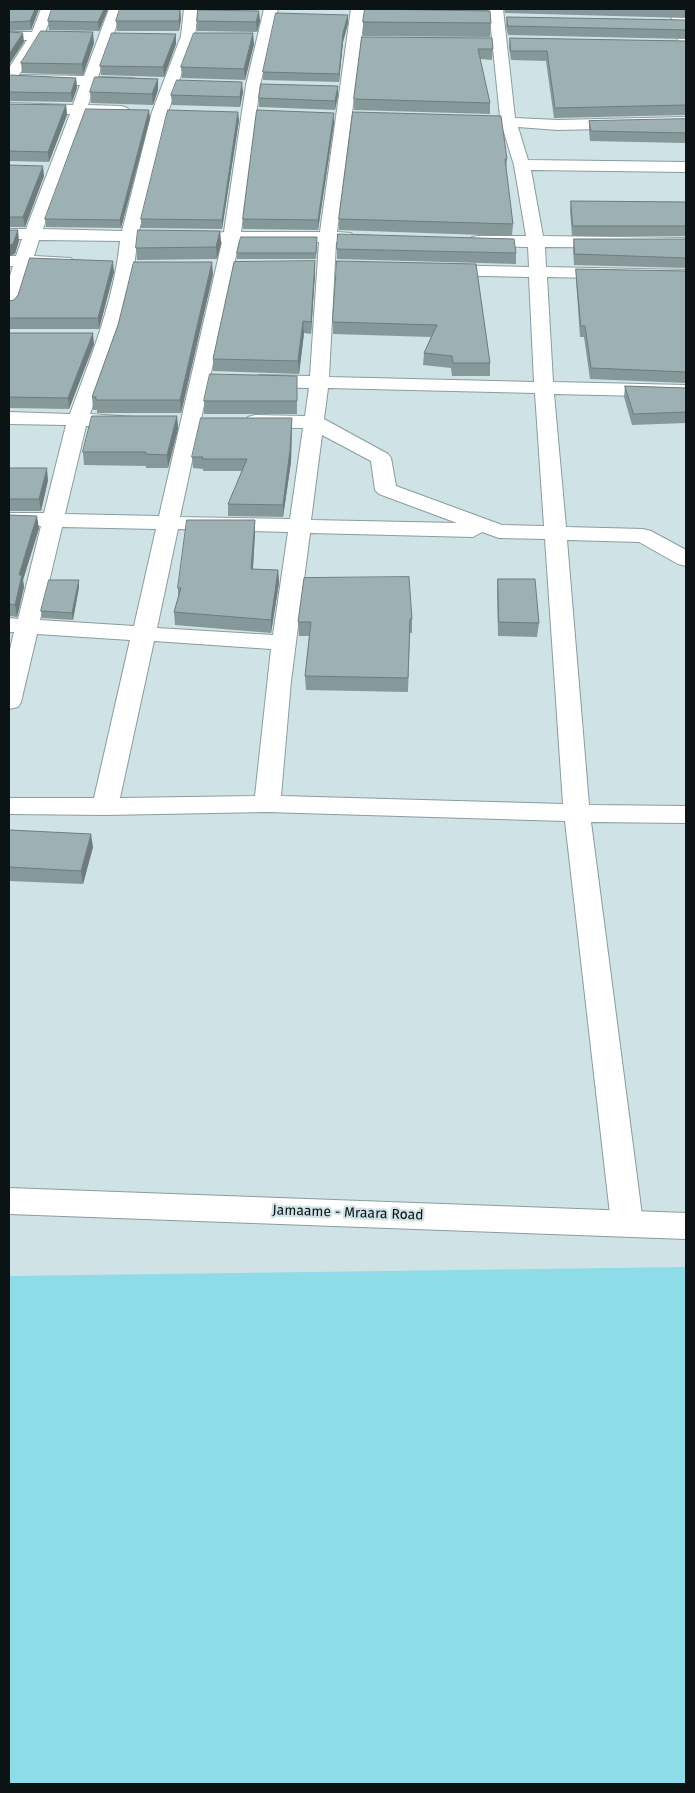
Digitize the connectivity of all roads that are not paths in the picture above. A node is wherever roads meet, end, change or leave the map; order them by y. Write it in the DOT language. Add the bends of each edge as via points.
graph roads {
  1 [pos="48,9"];
  2 [pos="676,9"];
  3 [pos="116,10"];
  4 [pos="187,12"];
  5 [pos="270,13"];
  6 [pos="357,14"];
  7 [pos="679,23"];
  8 [pos="497,27"];
  9 [pos="9,36"];
  10 [pos="37,36"];
  11 [pos="96,37"];
  12 [pos="124,37"];
  13 [pos="684,44"];
  14 [pos="9,56"];
  15 [pos="24,56"];
  16 [pos="9,79"];
  17 [pos="89,80"];
  18 [pos="164,83"];
  19 [pos="234,84"];
  20 [pos="253,85"];
  21 [pos="272,85"];
  22 [pos="9,107"];
  23 [pos="78,109"];
  24 [pos="145,111"];
  25 [pos="180,112"];
  26 [pos="229,113"];
  27 [pos="249,114"];
  28 [pos="268,114"];
  29 [pos="479,120"];
  30 [pos="508,121"];
  31 [pos="686,122"];
  32 [pos="522,165"];
  33 [pos="686,167"];
  34 [pos="37,168"];
  35 [pos="56,169"];
  36 [pos="9,234"];
  37 [pos="32,235"];
  38 [pos="129,236"];
  39 [pos="166,236"];
  40 [pos="204,236"];
  41 [pos="232,237"];
  42 [pos="328,237"];
  43 [pos="358,238"];
  44 [pos="457,241"];
  45 [pos="536,243"];
  46 [pos="686,243"];
  47 [pos="16,261"];
  48 [pos="82,262"];
  49 [pos="118,265"];
  50 [pos="146,267"];
  51 [pos="205,268"];
  52 [pos="225,268"];
  53 [pos="243,268"];
  54 [pos="422,269"];
  55 [pos="538,273"];
  56 [pos="686,275"];
  57 [pos="9,305"];
  58 [pos="88,337"];
  59 [pos="108,337"];
  60 [pos="201,380"];
  61 [pos="221,380"];
  62 [pos="240,381"];
  63 [pos="319,383"];
  64 [pos="544,388"];
  65 [pos="686,391"];
  66 [pos="9,418"];
  67 [pos="77,421"];
  68 [pos="144,421"];
  69 [pos="239,421"];
  70 [pos="314,422"];
  71 [pos="9,518"];
  72 [pos="53,519"];
  73 [pos="168,521"];
  74 [pos="300,524"];
  75 [pos="499,531"];
  76 [pos="555,533"];
  77 [pos="686,559"];
  78 [pos="18,625"];
  79 [pos="143,634"];
  80 [pos="285,643"];
  81 [pos="9,702"];
  82 [pos="267,804"];
  83 [pos="9,806"];
  84 [pos="105,807"];
  85 [pos="577,813"];
  86 [pos="686,814"];
  87 [pos="9,1201"];
  88 [pos="628,1223"];
  89 [pos="686,1226"];
  1 -- 10 [label="street"];
  2 -- 7 [label="street"];
  3 -- 4 [label="street"];
  3 -- 11 [label="street"];
  4 -- 18 [label="street" via="185,36"];
  5 -- 20 [label="street" via="259,38"];
  6 -- 42 [label="street" via="362,42 342,88 346,118"];
  7 -- 13 [label="street"];
  8 -- 30 [label="street"];
  9 -- 10 [label="street"];
  10 -- 11 [label="street"];
  10 -- 15 [label="street"];
  11 -- 12 [label="street"];
  11 -- 17 [label="street"];
  14 -- 15 [label="street"];
  15 -- 16 [label="street"];
  16 -- 17 [label="street"];
  17 -- 18 [label="street"];
  17 -- 23 [label="street"];
  18 -- 24 [label="street"];
  19 -- 20 [label="street"];
  20 -- 21 [label="street"];
  20 -- 27 [label="street"];
  22 -- 23 [label="street"];
  23 -- 24 [label="street"];
  23 -- 35 [label="street"];
  24 -- 25 [label="street"];
  24 -- 38 [label="street"];
  26 -- 27 [label="street"];
  27 -- 28 [label="street"];
  27 -- 41 [label="street"];
  29 -- 30 [label="street"];
  30 -- 31 [label="street" via="558,125"];
  30 -- 32 [label="street"];
  32 -- 33 [label="street"];
  32 -- 45 [label="street"];
  34 -- 35 [label="street"];
  35 -- 37 [label="street"];
  36 -- 37 [label="street"];
  37 -- 38 [label="street"];
  37 -- 47 [label="street"];
  38 -- 39 [label="street"];
  38 -- 49 [label="street"];
  40 -- 41 [label="street"];
  41 -- 42 [label="street"];
  41 -- 52 [label="street"];
  42 -- 43 [label="street"];
  42 -- 63 [label="street"];
  44 -- 45 [label="street"];
  45 -- 46 [label="street"];
  45 -- 55 [label="street"];
  47 -- 48 [label="street"];
  47 -- 57 [label="street"];
  49 -- 50 [label="street"];
  49 -- 59 [label="street"];
  51 -- 52 [label="street"];
  52 -- 53 [label="street"];
  52 -- 60 [label="street"];
  54 -- 55 [label="street"];
  55 -- 56 [label="street"];
  55 -- 64 [label="street"];
  58 -- 59 [label="street"];
  59 -- 67 [label="street"];
  60 -- 61 [label="street"];
  60 -- 73 [label="street"];
  62 -- 63 [label="street"];
  63 -- 64 [label="street"];
  63 -- 70 [label="street"];
  64 -- 65 [label="street"];
  64 -- 76 [label="street"];
  66 -- 67 [label="street"];
  67 -- 68 [label="street"];
  67 -- 72 [label="street"];
  69 -- 70 [label="street"];
  70 -- 74 [label="street"];
  70 -- 75 [label="street" via="381,458 386,490"];
  71 -- 72 [label="street"];
  72 -- 73 [label="street"];
  72 -- 78 [label="street"];
  73 -- 74 [label="street"];
  73 -- 79 [label="street"];
  74 -- 75 [label="street"];
  74 -- 80 [label="street"];
  75 -- 76 [label="street"];
  76 -- 77 [label="street" via="643,536"];
  76 -- 85 [label="street"];
  78 -- 79 [label="street"];
  78 -- 81 [label="street"];
  79 -- 80 [label="street"];
  79 -- 84 [label="street"];
  80 -- 82 [label="street"];
  82 -- 84 [label="street"];
  82 -- 85 [label="street"];
  83 -- 84 [label="street"];
  85 -- 86 [label="street"];
  85 -- 88 [label="street"];
  87 -- 88 [label="street, Jamaame - Mraara Road"];
  88 -- 89 [label="street, Jamaame - Mraara Road"];
}
